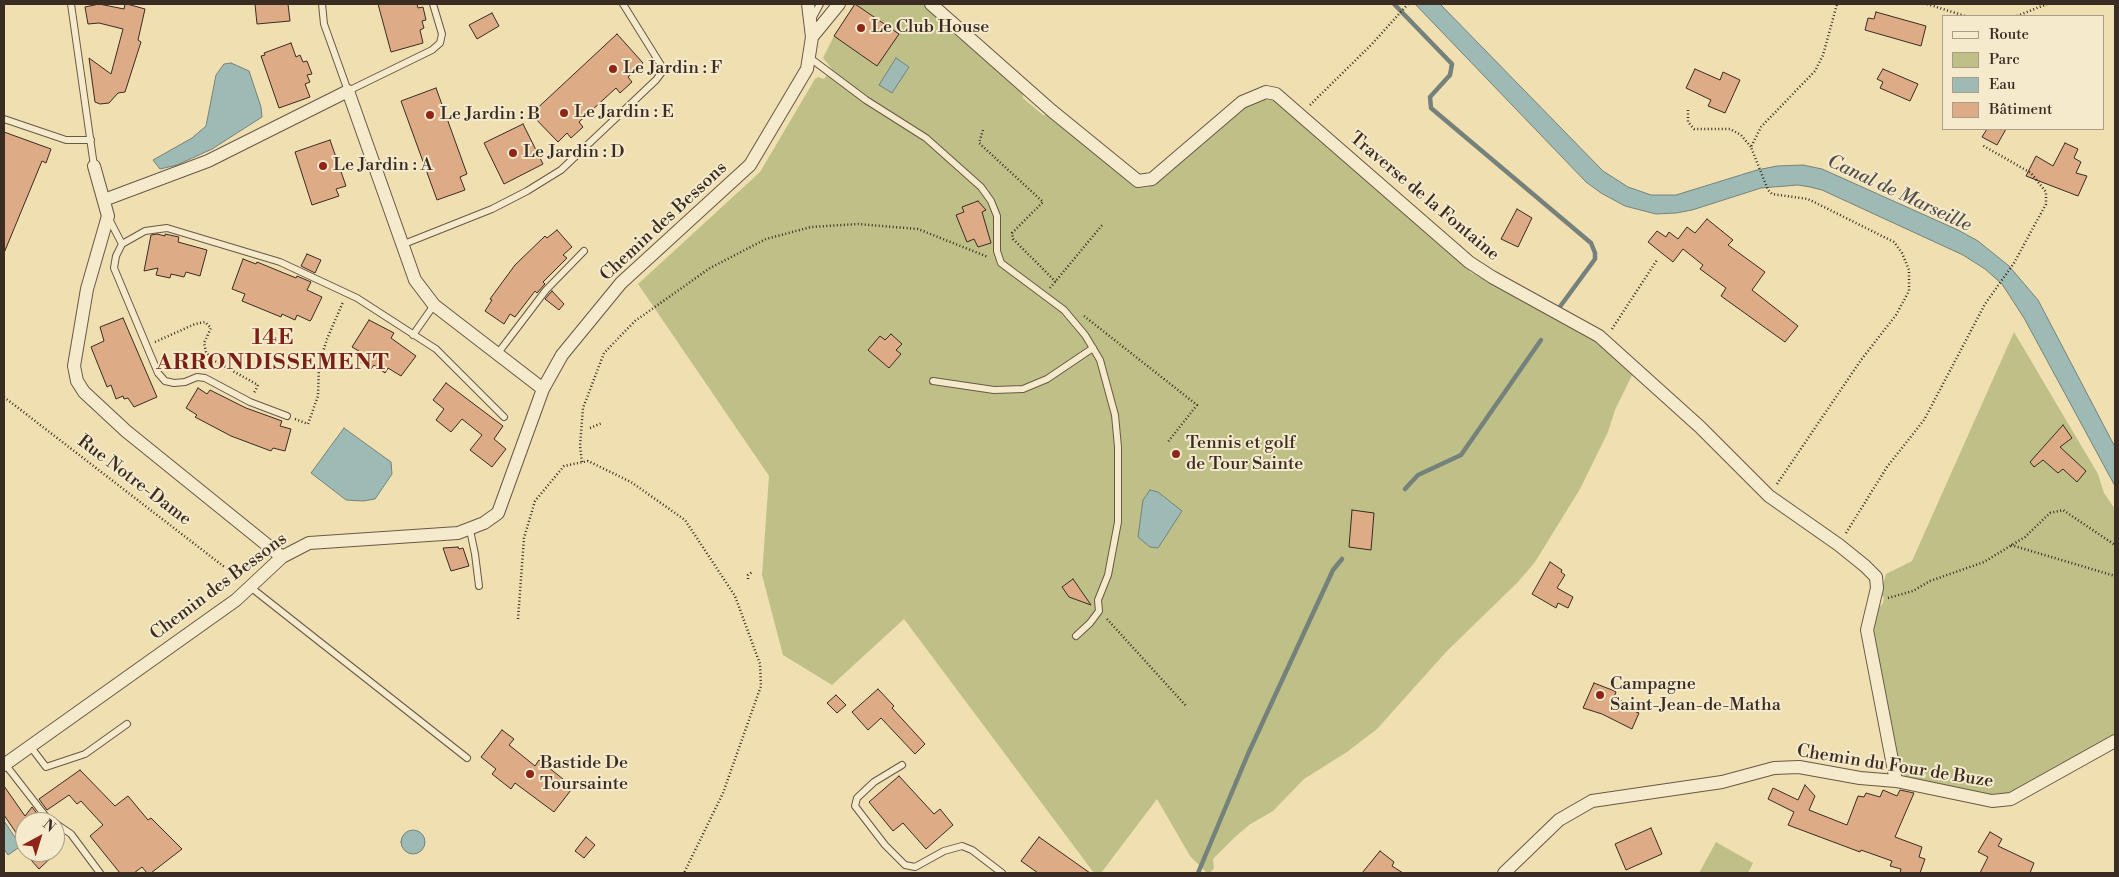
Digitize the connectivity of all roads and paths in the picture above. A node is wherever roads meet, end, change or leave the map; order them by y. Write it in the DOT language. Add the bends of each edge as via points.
graph roads {
  1 [pos="72,4"];
  2 [pos="322,4"];
  3 [pos="433,4"];
  4 [pos="623,4"];
  5 [pos="808,4"];
  6 [pos="820,4"];
  7 [pos="839,4"];
  8 [pos="930,4"];
  9 [pos="1408,4"];
  10 [pos="1837,4"];
  11 [pos="1927,4"];
  12 [pos="2047,4"];
  13 [pos="1962,15"];
  14 [pos="2020,15"];
  15 [pos="811,23"];
  16 [pos="812,36"];
  17 [pos="810,58"];
  18 [pos="348,91"];
  19 [pos="1688,110"];
  20 [pos="1301,114"];
  21 [pos="4,119"];
  22 [pos="983,130"];
  23 [pos="91,140"];
  24 [pos="1982,145"];
  25 [pos="1752,147"];
  26 [pos="94,166"];
  27 [pos="104,200"];
  28 [pos="108,216"];
  29 [pos="1103,224"];
  30 [pos="122,244"];
  31 [pos="404,244"];
  32 [pos="584,251"];
  33 [pos="1657,260"];
  34 [pos="1001,263"];
  35 [pos="1056,282"];
  36 [pos="347,294"];
  37 [pos="1044,294"];
  38 [pos="434,305"];
  39 [pos="1081,313"];
  40 [pos="413,335"];
  41 [pos="1604,341"];
  42 [pos="146,345"];
  43 [pos="1093,348"];
  44 [pos="498,353"];
  45 [pos="933,381"];
  46 [pos="543,389"];
  47 [pos="4,397"];
  48 [pos="250,402"];
  49 [pos="288,416"];
  50 [pos="504,417"];
  51 [pos="602,424"];
  52 [pos="590,428"];
  53 [pos="1167,443"];
  54 [pos="582,462"];
  55 [pos="1769,496"];
  56 [pos="470,530"];
  57 [pos="1839,545"];
  58 [pos="2011,545"];
  59 [pos="2115,545"];
  60 [pos="282,557"];
  61 [pos="752,572"];
  62 [pos="2115,576"];
  63 [pos="748,579"];
  64 [pos="249,586"];
  65 [pos="479,586"];
  66 [pos="1875,601"];
  67 [pos="1099,611"];
  68 [pos="518,619"];
  69 [pos="1076,636"];
  70 [pos="1187,708"];
  71 [pos="127,724"];
  72 [pos="2115,741"];
  73 [pos="30,746"];
  74 [pos="468,758"];
  75 [pos="4,763"];
  76 [pos="902,765"];
  77 [pos="1896,781"];
  78 [pos="42,812"];
  79 [pos="65,830"];
  80 [pos="100,873"];
  81 [pos="684,873"];
  82 [pos="1002,873"];
  83 [pos="1504,873"];
  1 -- 23 [label="lane"];
  2 -- 18 [label="lane" via="324,24"];
  3 -- 18 [label="lane" via="442,34 440,43 432,50"];
  4 -- 31 [label="lane" via="661,65 662,72 656,80 561,170 492,208"];
  5 -- 15 [label="street, Chemin des Bessons"];
  6 -- 15 [label="lane"];
  7 -- 16 [label="street"];
  8 -- 20 [label="street, Traverse de la Fontaine" via="1138,181 1152,179 1242,102 1254,96 1266,92 1276,94"];
  9 -- 20 [label="path"];
  10 -- 25 [label="path" via="1823,55 1815,71 1761,127"];
  11 -- 13 [label="path"];
  12 -- 14 [label="path"];
  15 -- 16 [label="street, Chemin des Bessons"];
  16 -- 17 [label="street, Chemin des Bessons"];
  17 -- 34 [label="lane" via="866,100 926,138 981,187 997,216 997,251"];
  17 -- 46 [label="street, Chemin des Bessons" via="807,69 750,165 621,283 562,355"];
  18 -- 27 [label="street" via="208,161"];
  18 -- 31 [label="street"];
  19 -- 25 [label="path" via="1688,122 1694,129 1730,129"];
  20 -- 41 [label="street, Traverse de la Fontaine" via="1469,262"];
  21 -- 23 [label="lane" via="66,140"];
  22 -- 35 [label="path" via="980,143 1043,202 1012,233 1013,239"];
  23 -- 26 [label="lane"];
  24 -- 57 [label="path" via="2031,173 2046,192 2046,204 2014,263 1985,304 1924,420 1887,467"];
  25 -- 55 [label="path" via="1772,194 1808,199 1894,242 1909,270 1909,291 1896,315 1861,360"];
  26 -- 27 [label="street"];
  27 -- 28 [label="street"];
  28 -- 30 [label="lane"];
  28 -- 60 [label="street" via="87,289 74,366 77,381 84,392 126,431"];
  29 -- 35 [label="path"];
  30 -- 36 [label="lane" via="144,231 167,228 280,262"];
  30 -- 42 [label="lane" via="114,268"];
  31 -- 38 [label="street" via="415,280"];
  32 -- 44 [label="lane" via="546,290"];
  33 -- 41 [label="path"];
  34 -- 37 [label="lane"];
  34 -- 54 [label="path" via="918,229 858,224 811,227 766,239 710,268 635,321 604,353 583,408"];
  35 -- 37 [label="path"];
  36 -- 40 [label="lane"];
  36 -- 49 [label="path" via="319,365 318,396 308,424"];
  37 -- 43 [label="lane" via="1064,310"];
  38 -- 40 [label="lane"];
  38 -- 44 [label="street"];
  39 -- 53 [label="path" via="1198,405"];
  40 -- 50 [label="lane" via="436,349"];
  41 -- 55 [label="street, Traverse de la Fontaine" via="1700,427"];
  42 -- 48 [label="lane" via="165,381 180,383 197,377 205,378"];
  42 -- 48 [label="path" via="205,322 211,328 204,343 206,352 213,360 258,385"];
  43 -- 45 [label="lane" via="1047,379 1023,389 994,390"];
  43 -- 67 [label="lane" via="1109,389 1119,457 1118,522 1108,575 1098,600"];
  44 -- 46 [label="street"];
  46 -- 56 [label="street, Chemin des Bessons" via="498,513"];
  47 -- 64 [label="path, Rue Notre-Dame"];
  48 -- 49 [label="lane"];
  51 -- 52 [label="path"];
  54 -- 68 [label="path" via="564,466 535,501 524,538"];
  54 -- 81 [label="path" via="588,461 630,482 685,520 735,596 760,664 760,686 723,793"];
  55 -- 57 [label="street, Traverse de la Fontaine"];
  56 -- 60 [label="street, Chemin des Bessons" via="309,543"];
  56 -- 65 [label="lane"];
  57 -- 66 [label="street, Traverse de la Fontaine" via="1876,577"];
  58 -- 59 [label="path" via="2050,513 2063,510"];
  58 -- 62 [label="path"];
  58 -- 66 [label="path" via="1984,562 1930,581 1914,591"];
  60 -- 64 [label="street, Chemin des Bessons"];
  61 -- 63 [label="path"];
  64 -- 73 [label="street, Chemin des Bessons" via="228,605"];
  64 -- 74 [label="lane"];
  66 -- 77 [label="street, Traverse de la Fontaine" via="1866,630"];
  67 -- 69 [label="lane"];
  67 -- 70 [label="path"];
  71 -- 73 [label="lane" via="84,754 46,767"];
  72 -- 77 [label="street, Chemin du Four de Buze" via="2011,800 1992,801"];
  73 -- 75 [label="street, Chemin des Bessons"];
  75 -- 78 [label="lane"];
  76 -- 82 [label="lane" via="874,782 857,798 856,806 885,844 905,865 915,867 944,851 962,846"];
  77 -- 83 [label="street, Chemin du Four de Buze" via="1799,767 1774,768 1722,782 1592,801 1559,820"];
  79 -- 80 [label="lane"];
}
